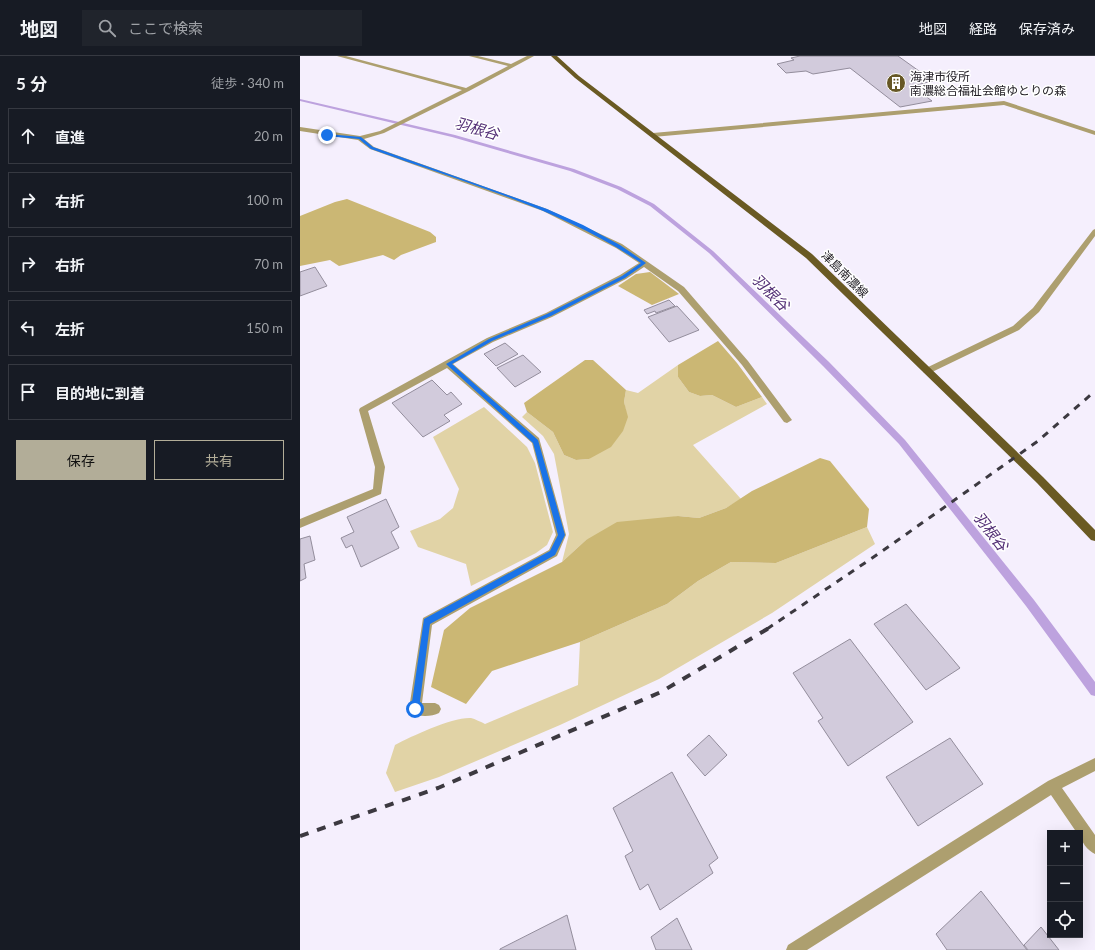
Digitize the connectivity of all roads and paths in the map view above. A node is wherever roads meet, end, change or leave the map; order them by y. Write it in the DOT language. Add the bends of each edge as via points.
graph roads {
  1 [pos="340,56"];
  2 [pos="472,56"];
  3 [pos="531,56"];
  4 [pos="554,56"];
  5 [pos="512,66"];
  6 [pos="467,90"];
  7 [pos="301,130"];
  8 [pos="1095,133"];
  9 [pos="652,135"];
  10 [pos="360,138"];
  11 [pos="1095,231"];
  12 [pos="644,263"];
  13 [pos="448,364"];
  14 [pos="926,371"];
  15 [pos="787,420"];
  16 [pos="300,524"];
  17 [pos="1095,537"];
  18 [pos="435,709"];
  19 [pos="1095,764"];
  20 [pos="1053,786"];
  21 [pos="1095,847"];
  22 [pos="793,950"];
  1 -- 6 [label="street"];
  2 -- 5 [label="street"];
  3 -- 5 [label="street"];
  4 -- 9 [label="main road, 津島南濃線"];
  5 -- 6 [label="street"];
  6 -- 10 [label="street" via="382,132"];
  7 -- 10 [label="street"];
  8 -- 9 [label="street" via="1004,103"];
  9 -- 14 [label="main road, 津島南濃線" via="809,256"];
  10 -- 12 [label="street" via="372,148 545,210 619,246"];
  11 -- 14 [label="street" via="1036,310 1016,328"];
  12 -- 13 [label="street" via="623,277 549,315 490,340"];
  12 -- 15 [label="street" via="681,289 745,363"];
  13 -- 16 [label="street" via="363,410 380,467 378,492"];
  13 -- 18 [label="street" via="536,442 561,535 552,553 427,622 415,709"];
  14 -- 17 [label="main road, 津島南濃線" via="1040,480"];
  19 -- 20 [label="street"];
  20 -- 21 [label="street"];
  20 -- 22 [label="street"];
}
